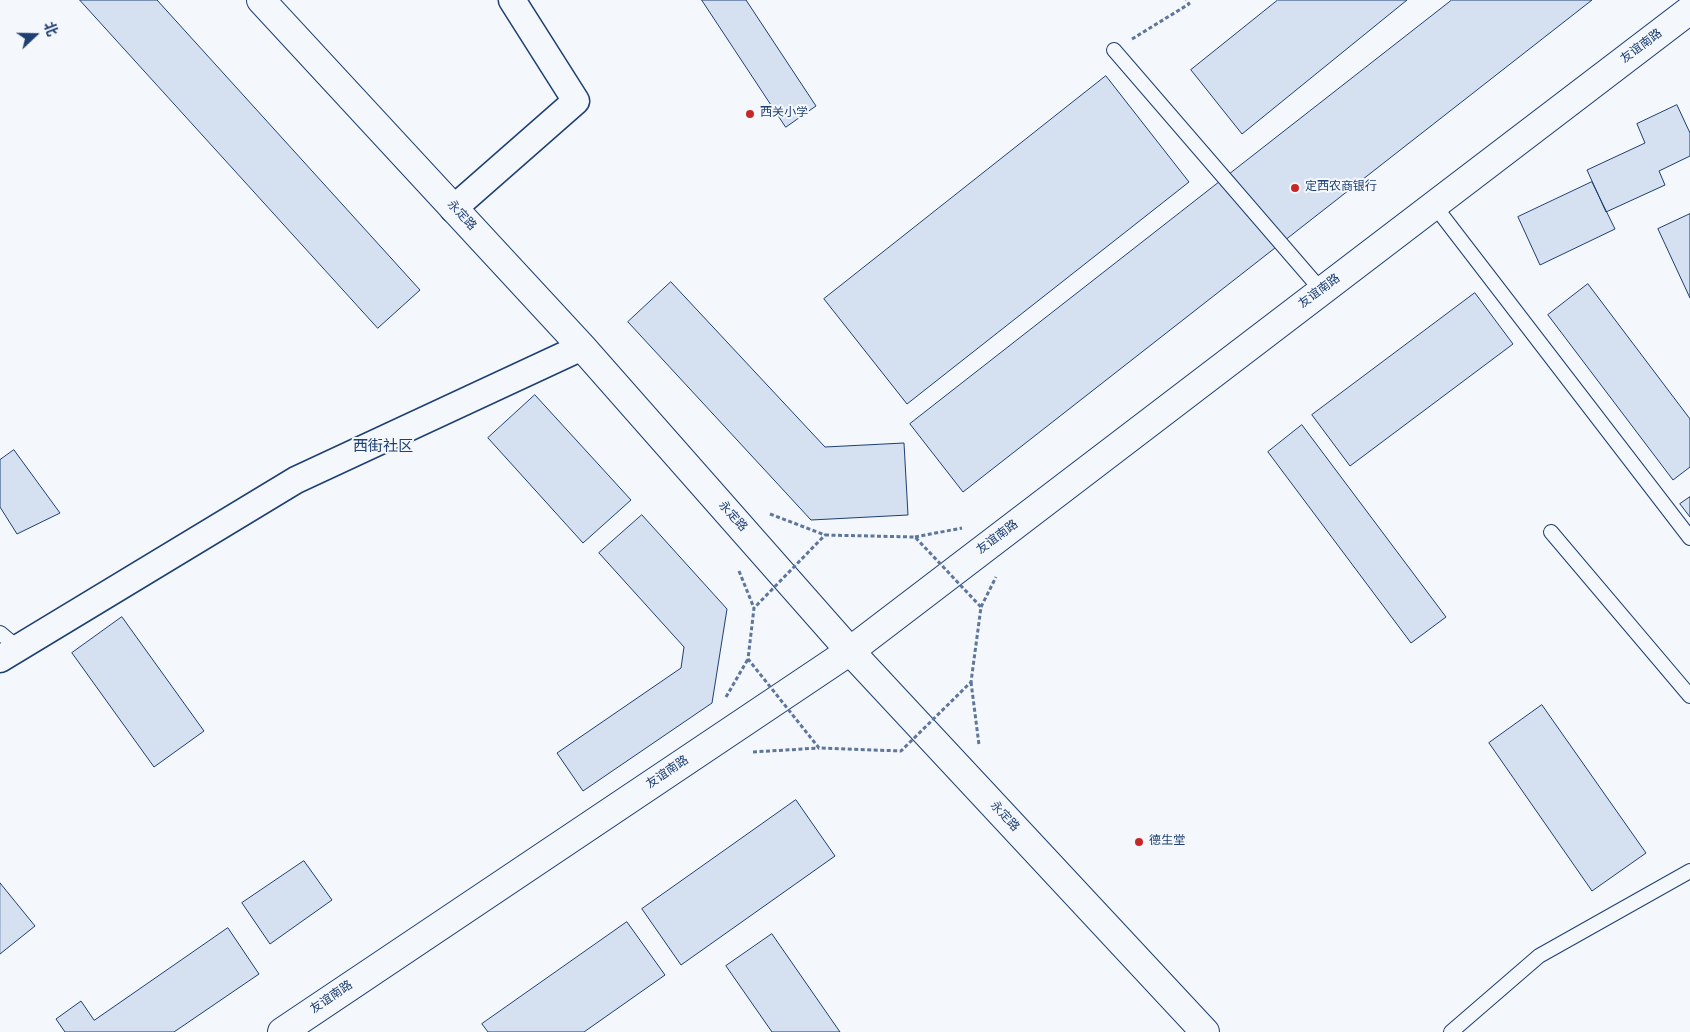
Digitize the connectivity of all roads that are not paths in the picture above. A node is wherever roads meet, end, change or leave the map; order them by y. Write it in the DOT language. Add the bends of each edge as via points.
graph roads {
  1 [pos="261,0"];
  2 [pos="512,0"];
  3 [pos="1690,10"];
  4 [pos="1114,50"];
  5 [pos="1434,205"];
  6 [pos="453,209"];
  7 [pos="1322,291"];
  8 [pos="582,348"];
  9 [pos="1551,532"];
  10 [pos="1690,538"];
  11 [pos="6,646"];
  12 [pos="850,651"];
  13 [pos="1690,696"];
  14 [pos="1690,870"];
  15 [pos="282,1032"];
  16 [pos="1205,1032"];
  17 [pos="1451,1032"];
  1 -- 6 [label="main road, 永定路"];
  2 -- 6 [label="street" via="576,101"];
  3 -- 5 [label="main road, 友谊南路"];
  4 -- 7 [label="lane"];
  5 -- 7 [label="main road, 友谊南路"];
  5 -- 10 [label="lane"];
  6 -- 8 [label="main road, 永定路"];
  7 -- 12 [label="main road, 友谊南路"];
  8 -- 11 [label="street" via="296,480"];
  8 -- 12 [label="main road, 永定路"];
  9 -- 13 [label="lane"];
  12 -- 15 [label="main road, 友谊南路"];
  12 -- 16 [label="main road, 永定路"];
  14 -- 17 [label="lane" via="1539,956"];
}
